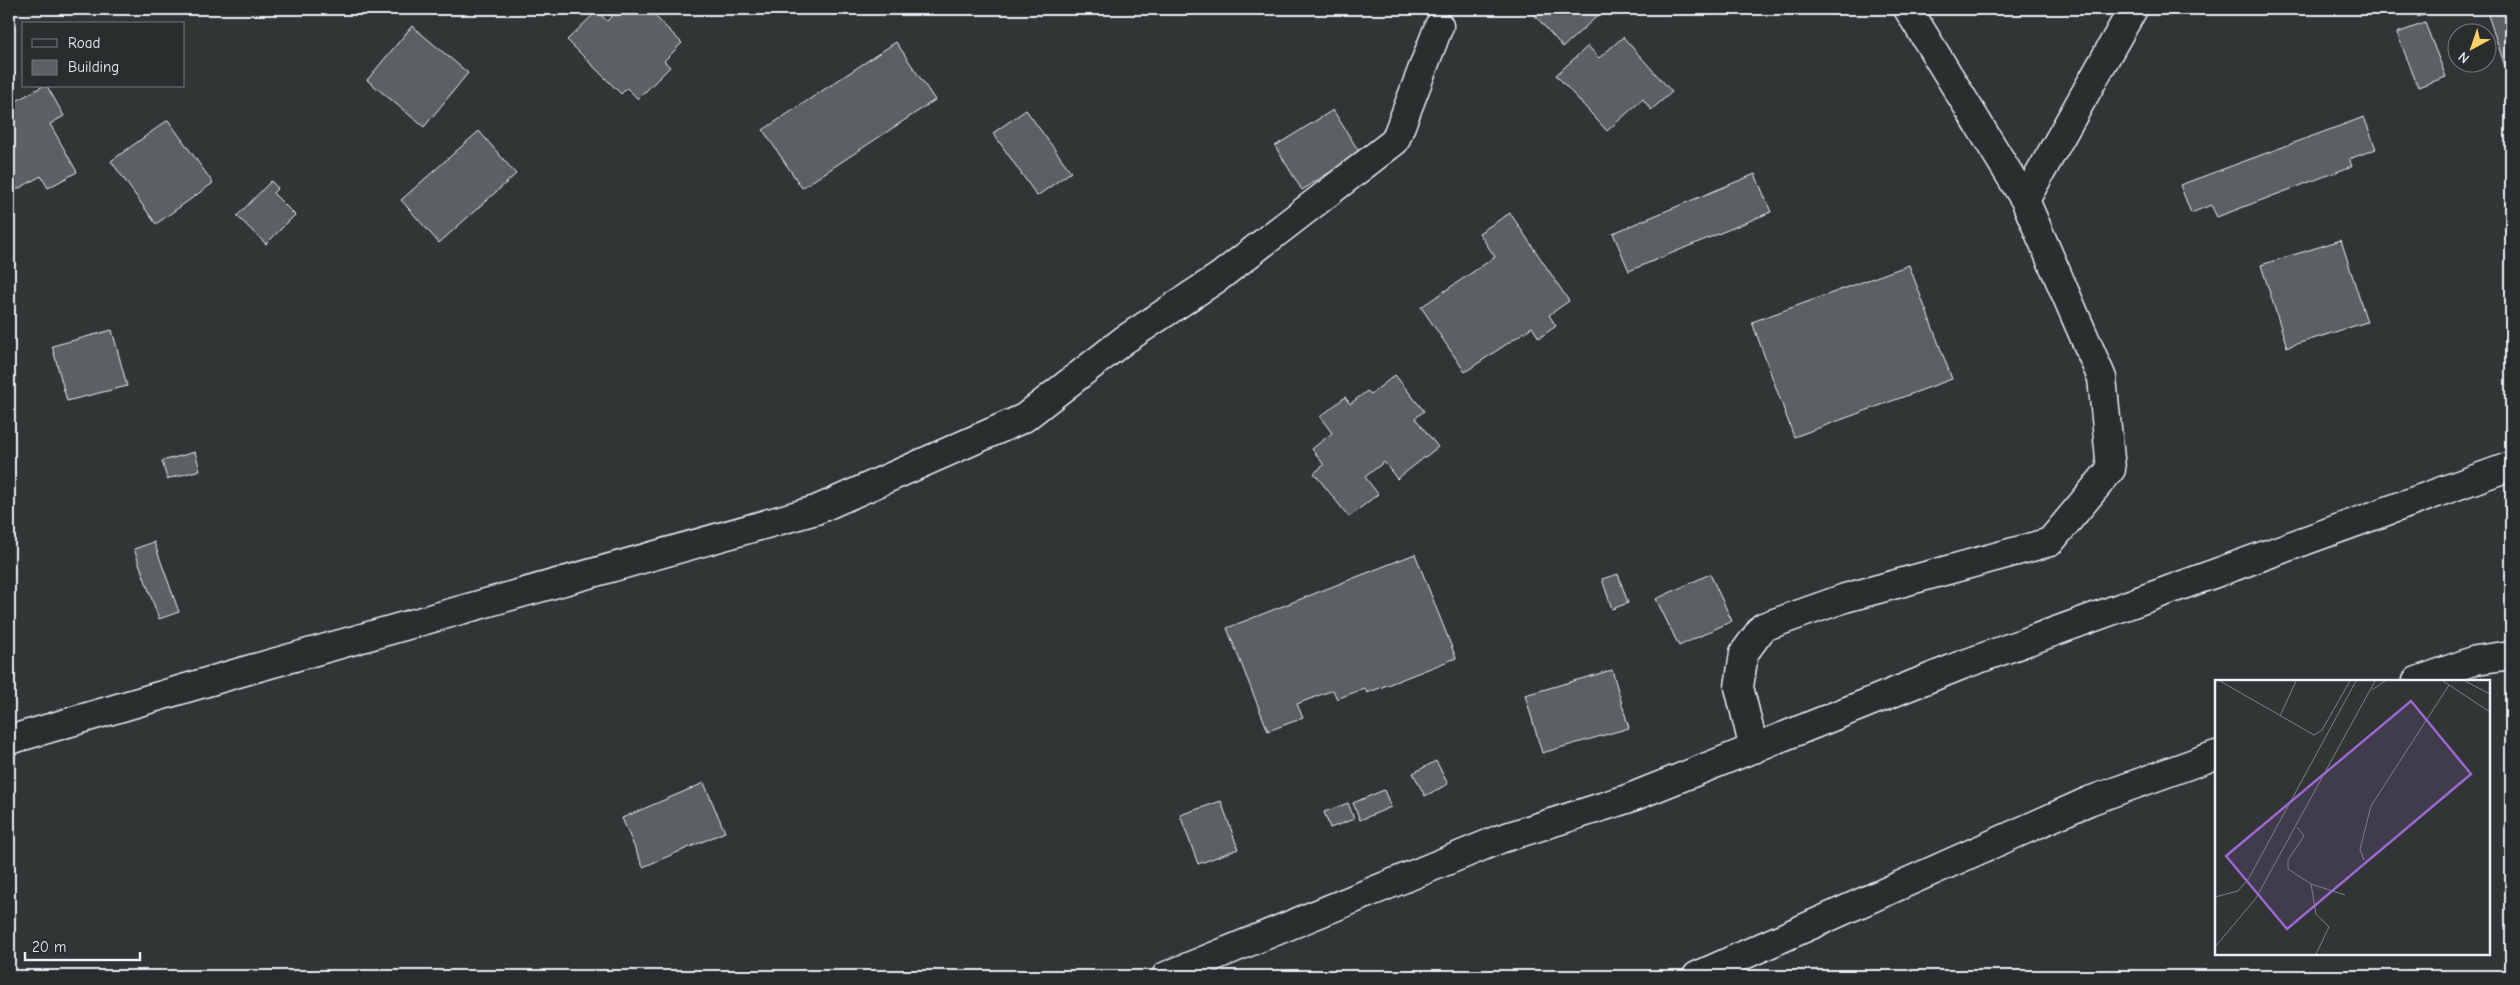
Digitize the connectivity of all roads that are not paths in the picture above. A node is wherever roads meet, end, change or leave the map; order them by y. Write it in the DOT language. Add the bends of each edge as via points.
graph roads {
  1 [pos="1908,9"];
  2 [pos="2133,9"];
  3 [pos="1439,26"];
  4 [pos="2025,200"];
  5 [pos="2511,466"];
  6 [pos="2511,655"];
  7 [pos="2420,680"];
  8 [pos="9,740"];
  9 [pos="1754,749"];
  10 [pos="2215,755"];
  11 [pos="1166,976"];
  12 [pos="1697,976"];
  1 -- 4 [label="street"];
  2 -- 4 [label="street"];
  3 -- 8 [label="street" via="1395,141 1220,278 1124,340 1024,418 816,510"];
  4 -- 9 [label="street" via="2102,378 2111,469 2050,542 1845,598 1763,627 1744,653 1739,687"];
  5 -- 9 [label="street" via="1962,665"];
  6 -- 7 [label="street" via="2476,660"];
  9 -- 11 [label="street" via="1627,799 1500,840"];
  10 -- 12 [label="street" via="2090,801"];
}
